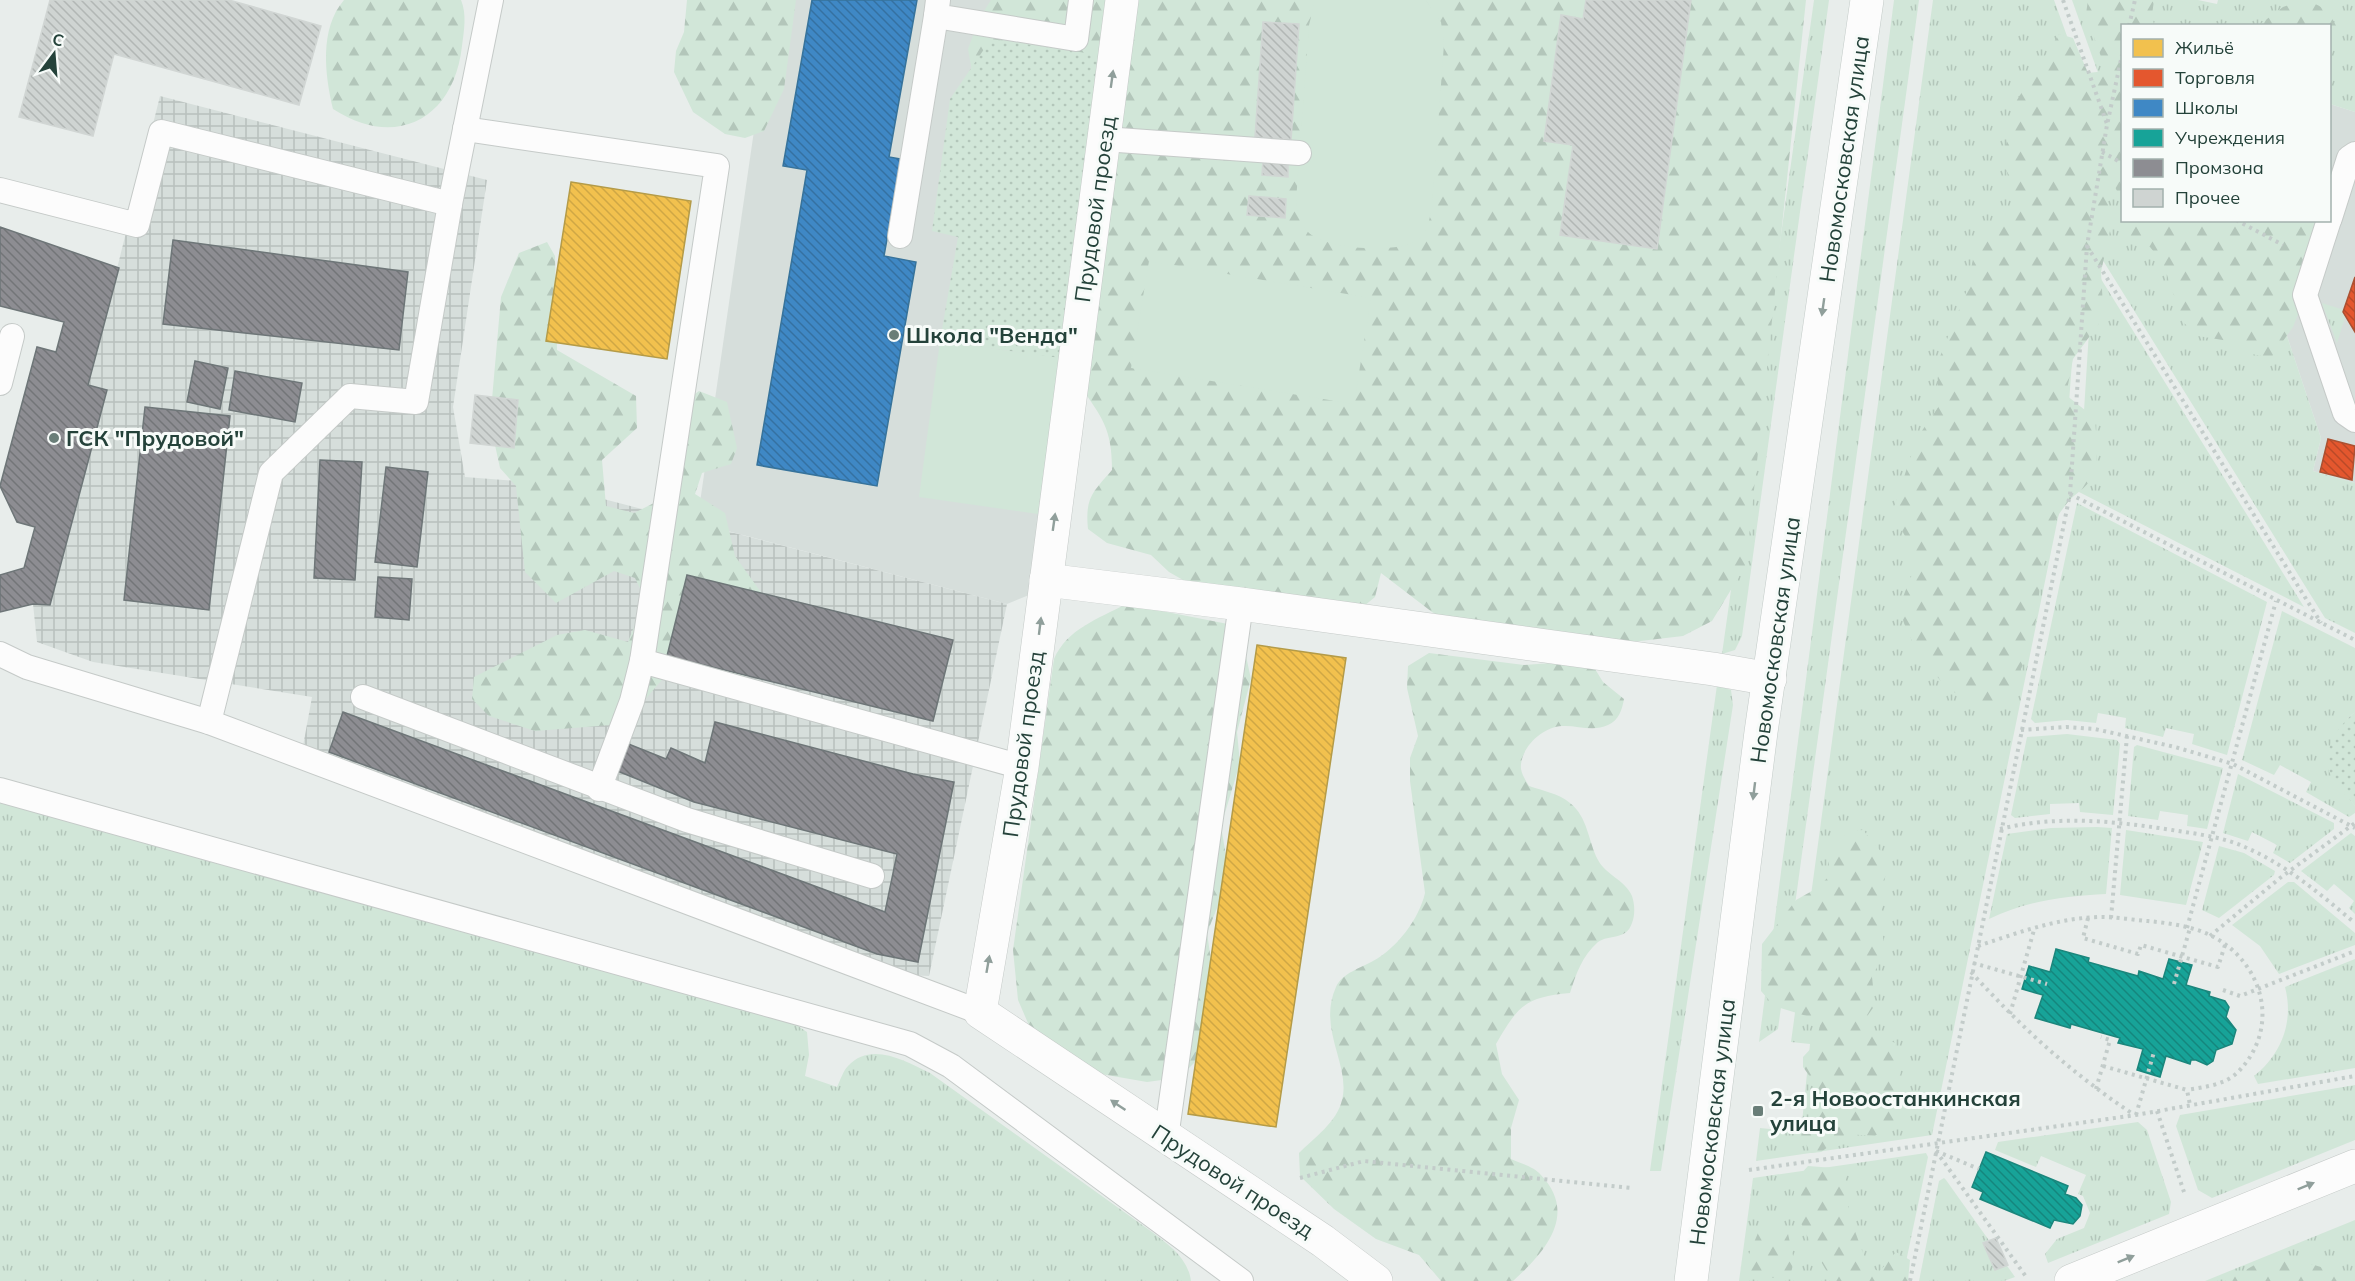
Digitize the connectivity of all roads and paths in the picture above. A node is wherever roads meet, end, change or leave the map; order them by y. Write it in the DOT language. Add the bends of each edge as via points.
graph roads {
  1 [pos="491,0"];
  2 [pos="1081,0"];
  3 [pos="1122,0"];
  4 [pos="1867,0"];
  5 [pos="2063,0"];
  6 [pos="2135,0"];
  7 [pos="937,8"];
  8 [pos="2129,24"];
  9 [pos="2121,60"];
  10 [pos="2107,125"];
  11 [pos="465,129"];
  12 [pos="1104,139"];
  13 [pos="2102,152"];
  14 [pos="1299,153"];
  15 [pos="2355,154"];
  16 [pos="2121,162"];
  17 [pos="0,190"];
  18 [pos="450,204"];
  19 [pos="2331,213"];
  20 [pos="2240,222"];
  21 [pos="2328,222"];
  22 [pos="900,236"];
  23 [pos="2087,246"];
  24 [pos="2316,261"];
  25 [pos="12,336"];
  26 [pos="0,383"];
  27 [pos="2355,420"];
  28 [pos="2070,494"];
  29 [pos="1046,580"];
  30 [pos="2276,601"];
  31 [pos="1241,604"];
  32 [pos="2321,622"];
  33 [pos="2355,640"];
  34 [pos="0,654"];
  35 [pos="642,661"];
  36 [pos="1770,680"];
  37 [pos="363,698"];
  38 [pos="209,722"];
  39 [pos="2021,730"];
  40 [pos="2127,736"];
  41 [pos="2233,764"];
  42 [pos="1022,767"];
  43 [pos="599,789"];
  44 [pos="0,790"];
  45 [pos="2120,822"];
  46 [pos="2354,825"];
  47 [pos="2000,829"];
  48 [pos="2213,838"];
  49 [pos="2290,871"];
  50 [pos="872,876"];
  51 [pos="2088,918"];
  52 [pos="2111,918"];
  53 [pos="2355,923"];
  54 [pos="2189,928"];
  55 [pos="2034,929"];
  56 [pos="2210,936"];
  57 [pos="2225,945"];
  58 [pos="1978,946"];
  59 [pos="2355,951"];
  60 [pos="2182,957"];
  61 [pos="1973,963"];
  62 [pos="1971,972"];
  63 [pos="2021,976"];
  64 [pos="2047,984"];
  65 [pos="2174,984"];
  66 [pos="2260,988"];
  67 [pos="2223,990"];
  68 [pos="980,1012"];
  69 [pos="2010,1014"];
  70 [pos="2101,1037"];
  71 [pos="2154,1052"];
  72 [pos="2103,1066"];
  73 [pos="2355,1076"];
  74 [pos="2147,1078"];
  75 [pos="2096,1089"];
  76 [pos="2187,1090"];
  77 [pos="2190,1105"];
  78 [pos="2157,1111"];
  79 [pos="2135,1115"];
  80 [pos="1166,1138"];
  81 [pos="1938,1141"];
  82 [pos="1936,1151"];
  83 [pos="2355,1166"];
  84 [pos="1979,1169"];
  85 [pos="1749,1170"];
  86 [pos="1631,1188"];
  87 [pos="1247,1192"];
  88 [pos="2187,1201"];
  89 [pos="1214,1273"];
  90 [pos="2026,1278"];
  91 [pos="1241,1281"];
  92 [pos="1376,1281"];
  93 [pos="1691,1281"];
  94 [pos="1910,1281"];
  95 [pos="2071,1281"];
  1 -- 11 [label="lane"];
  2 -- 7 [label="lane" via="1076,39"];
  12 -- 3 [label="street, Прудовой проезд, one-way"];
  4 -- 36 [label="street, Новомосковская улица, one-way"];
  5 -- 10 [label="path"];
  6 -- 8 [label="path"];
  7 -- 22 [label="lane"];
  9 -- 10 [label="path"];
  10 -- 13 [label="path"];
  11 -- 18 [label="lane"];
  11 -- 35 [label="lane" via="717,166"];
  12 -- 14 [label="lane"];
  29 -- 12 [label="street, Прудовой проезд, one-way"];
  13 -- 16 [label="path"];
  13 -- 23 [label="path"];
  15 -- 19 [label="lane" via="2349,158"];
  17 -- 18 [label="lane" via="137,225 161,132"];
  18 -- 38 [label="lane" via="416,402 350,396 270,473"];
  20 -- 24 [label="path"];
  21 -- 24 [label="lane"];
  23 -- 28 [label="path"];
  23 -- 32 [label="path"];
  24 -- 27 [label="lane" via="2305,295 2345,413"];
  25 -- 26 [label="lane"];
  28 -- 30 [label="path"];
  28 -- 39 [label="path"];
  29 -- 31 [label="street"];
  42 -- 29 [label="street, Прудовой проезд, one-way"];
  30 -- 32 [label="path"];
  30 -- 41 [label="path"];
  31 -- 36 [label="street"];
  31 -- 80 [label="lane"];
  32 -- 33 [label="path"];
  34 -- 38 [label="lane" via="27,667"];
  35 -- 42 [label="lane"];
  35 -- 43 [label="lane" via="632,701"];
  36 -- 93 [label="street, Новомосковская улица, one-way"];
  37 -- 43 [label="lane"];
  38 -- 68 [label="lane"];
  39 -- 40 [label="path" via="2067,727"];
  39 -- 47 [label="path"];
  40 -- 41 [label="path"];
  40 -- 45 [label="path"];
  41 -- 46 [label="path"];
  41 -- 48 [label="path"];
  68 -- 42 [label="street, Прудовой проезд, one-way"];
  43 -- 50 [label="lane"];
  44 -- 89 [label="lane" via="910,1044 951,1066"];
  45 -- 47 [label="path" via="2050,821"];
  45 -- 48 [label="path"];
  45 -- 52 [label="path"];
  46 -- 49 [label="path"];
  47 -- 58 [label="path"];
  48 -- 49 [label="path" via="2245,847"];
  48 -- 54 [label="path"];
  49 -- 53 [label="path"];
  49 -- 56 [label="path"];
  51 -- 52 [label="path"];
  51 -- 55 [label="path"];
  51 -- 60 [label="path" via="2083,938 2138,954 2141,945"];
  52 -- 54 [label="path"];
  54 -- 56 [label="path"];
  54 -- 60 [label="path"];
  55 -- 58 [label="path"];
  55 -- 63 [label="path"];
  56 -- 57 [label="path"];
  57 -- 60 [label="path" via="2218,968"];
  57 -- 66 [label="path" via="2254,975"];
  58 -- 61 [label="path"];
  59 -- 66 [label="path"];
  60 -- 65 [label="path"];
  61 -- 62 [label="path"];
  61 -- 63 [label="path"];
  62 -- 69 [label="path"];
  62 -- 81 [label="path"];
  63 -- 64 [label="path"];
  63 -- 69 [label="path"];
  66 -- 67 [label="path" via="2240,996"];
  66 -- 76 [label="path" via="2261,1030 2253,1050 2237,1072 2215,1085"];
  80 -- 68 [label="street, Прудовой проезд, one-way"];
  69 -- 75 [label="path"];
  70 -- 72 [label="path" via="2110,1040"];
  71 -- 74 [label="path"];
  72 -- 74 [label="path"];
  72 -- 75 [label="path"];
  73 -- 77 [label="path"];
  74 -- 76 [label="path"];
  74 -- 79 [label="path"];
  75 -- 79 [label="path"];
  76 -- 77 [label="path"];
  77 -- 78 [label="path"];
  78 -- 79 [label="path"];
  78 -- 88 [label="path"];
  79 -- 81 [label="path"];
  80 -- 87 [label="street, Прудовой проезд"];
  81 -- 82 [label="path"];
  81 -- 85 [label="path"];
  82 -- 84 [label="path"];
  82 -- 90 [label="path"];
  82 -- 94 [label="path"];
  95 -- 83 [label="street, one-way"];
  86 -- 87 [label="path" via="1364,1161"];
  87 -- 92 [label="street, Прудовой проезд"];
  89 -- 91 [label="lane"];
}
